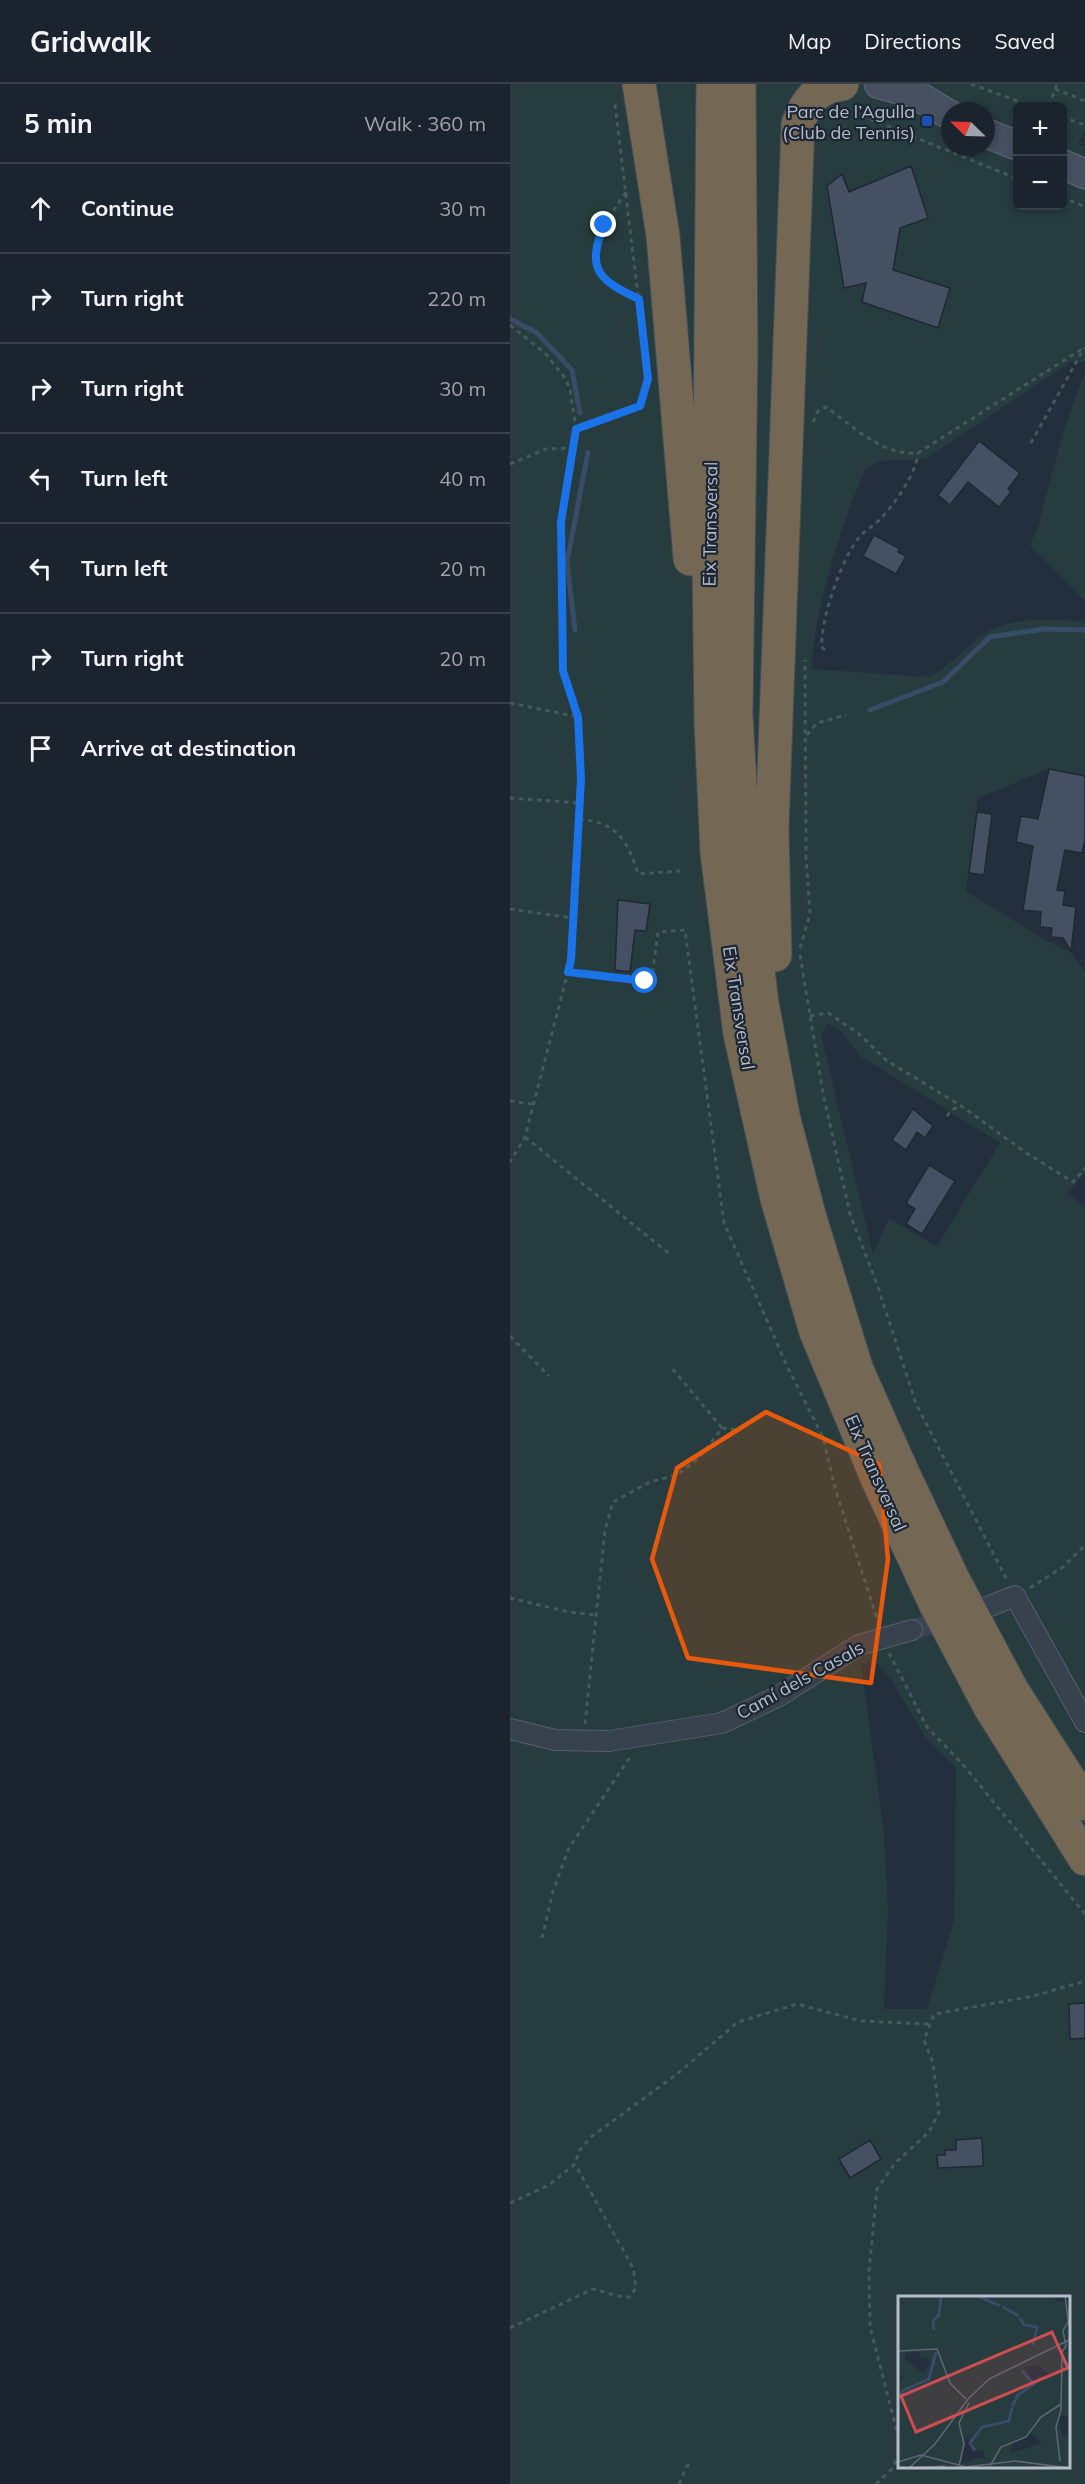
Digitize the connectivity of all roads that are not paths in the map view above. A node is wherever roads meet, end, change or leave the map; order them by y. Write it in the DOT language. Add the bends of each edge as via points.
graph roads {
  1 [pos="713,84"];
  2 [pos="739,84"];
  3 [pos="879,84"];
  4 [pos="936,84"];
  5 [pos="830,88"];
  6 [pos="627,91"];
  7 [pos="952,102"];
  8 [pos="941,110"];
  9 [pos="995,137"];
  10 [pos="1013,144"];
  11 [pos="1067,166"];
  12 [pos="1085,174"];
  13 [pos="717,853"];
  14 [pos="902,1471"];
  15 [pos="985,1608"];
  16 [pos="912,1630"];
  17 [pos="1085,1722"];
  18 [pos="510,1729"];
  19 [pos="1085,1804"];
  20 [pos="1085,1859"];
  1 -- 13 [label="highway, Eix Transversal" via="709,562"];
  2 -- 14 [label="highway, Eix Transversal" via="741,353 735,714 744,854 762,1003 784,1120 858,1370"];
  3 -- 8 [label="main road" via="913,93"];
  4 -- 7 [label="main road"];
  5 -- 14 [label="highway" via="804,106 798,124 772,816 775,956 797,1090"];
  6 -- 13 [label="highway" via="664,248 690,558 695,731"];
  9 -- 10 [label="main road"];
  11 -- 12 [label="main road"];
  13 -- 20 [label="highway, Eix Transversal" via="740,1034 777,1199 816,1332 934,1603 990,1707"];
  14 -- 19 [label="highway, Eix Transversal" via="1012,1690"];
  15 -- 17 [label="street" via="1015,1596"];
  16 -- 18 [label="street, Camí dels Casals" via="859,1645 779,1696 722,1723 609,1741 555,1740"];
}
